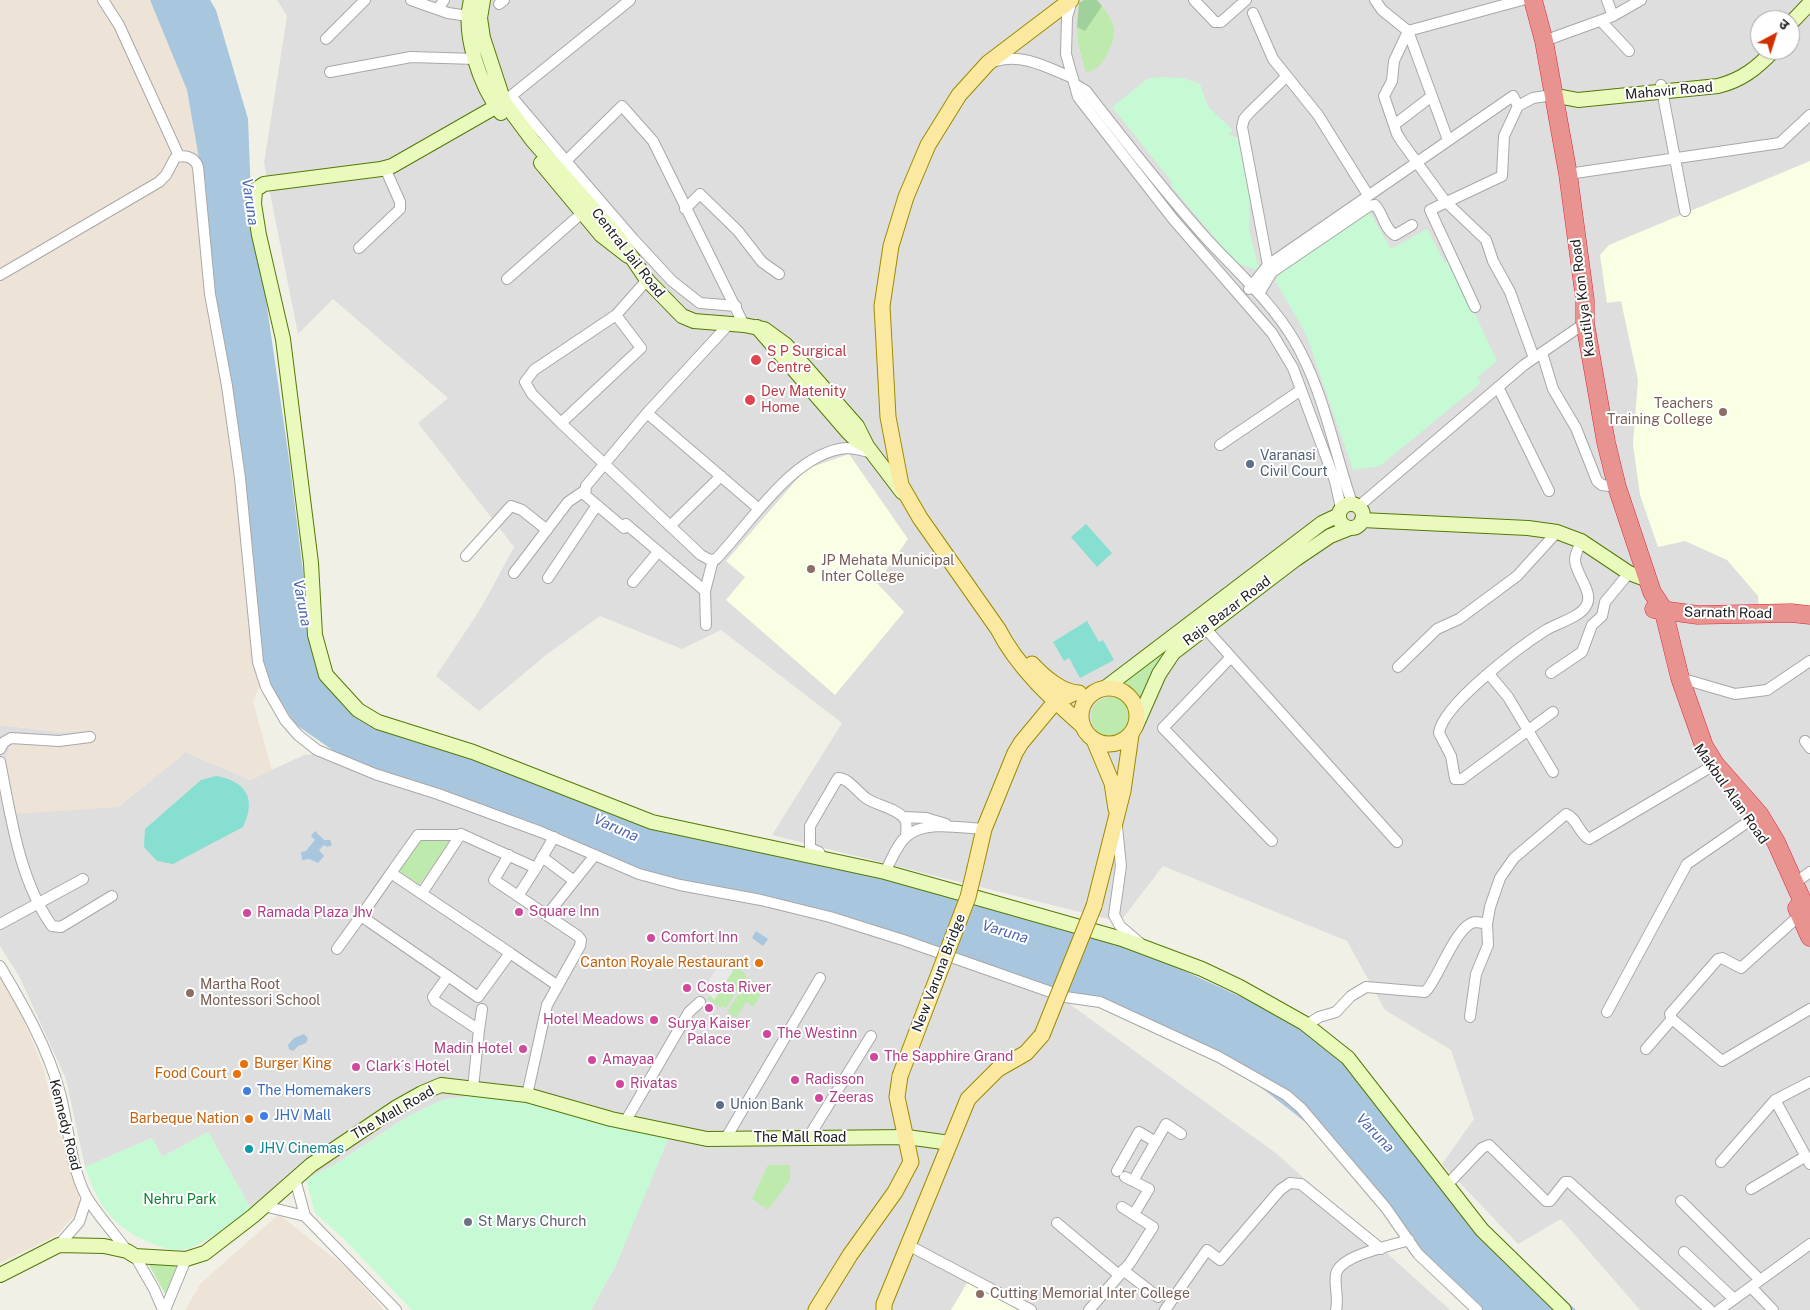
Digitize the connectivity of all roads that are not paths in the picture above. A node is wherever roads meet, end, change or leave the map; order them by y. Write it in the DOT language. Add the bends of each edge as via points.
graph roads {
  1 [pos="103,0"];
  2 [pos="366,0"];
  3 [pos="411,0"];
  4 [pos="444,0"];
  5 [pos="471,0"];
  6 [pos="484,0"];
  7 [pos="630,0"];
  8 [pos="1072,0"];
  9 [pos="1194,0"];
  10 [pos="1246,0"];
  11 [pos="1375,0"];
  12 [pos="1522,0"];
  13 [pos="1533,0"];
  14 [pos="1607,0"];
  15 [pos="1641,0"];
  16 [pos="1810,3"];
  17 [pos="438,9"];
  18 [pos="1810,12"];
  19 [pos="1253,13"];
  20 [pos="1800,14"];
  21 [pos="1613,16"];
  22 [pos="474,17"];
  23 [pos="1602,21"];
  24 [pos="1800,22"];
  25 [pos="1408,32"];
  26 [pos="326,39"];
  27 [pos="1544,41"];
  28 [pos="1629,51"];
  29 [pos="476,59"];
  30 [pos="1755,60"];
  31 [pos="1764,60"];
  32 [pos="988,63"];
  33 [pos="330,72"];
  34 [pos="1286,77"];
  35 [pos="1074,82"];
  36 [pos="1701,84"];
  37 [pos="1661,88"];
  38 [pos="1432,96"];
  39 [pos="1559,97"];
  40 [pos="504,101"];
  41 [pos="1518,106"];
  42 [pos="1810,115"];
  43 [pos="1394,125"];
  44 [pos="1448,140"];
  45 [pos="179,156"];
  46 [pos="1675,160"];
  47 [pos="566,161"];
  48 [pos="1416,161"];
  49 [pos="385,168"];
  50 [pos="1568,174"];
  51 [pos="1368,195"];
  52 [pos="1445,201"];
  53 [pos="685,209"];
  54 [pos="1685,210"];
  55 [pos="582,213"];
  56 [pos="1412,225"];
  57 [pos="359,248"];
  58 [pos="630,258"];
  59 [pos="1268,265"];
  60 [pos="779,274"];
  61 [pos="0,275"];
  62 [pos="507,279"];
  63 [pos="647,280"];
  64 [pos="1256,289"];
  65 [pos="1243,297"];
  66 [pos="736,306"];
  67 [pos="1475,307"];
  68 [pos="616,314"];
  69 [pos="1585,323"];
  70 [pos="744,325"];
  71 [pos="1538,356"];
  72 [pos="1498,387"];
  73 [pos="1301,390"];
  74 [pos="648,413"];
  75 [pos="561,423"];
  76 [pos="1220,445"];
  77 [pos="870,449"];
  78 [pos="603,463"];
  79 [pos="721,476"];
  80 [pos="1617,487"];
  81 [pos="584,491"];
  82 [pos="1549,491"];
  83 [pos="907,498"];
  84 [pos="597,505"];
  85 [pos="1348,508"];
  86 [pos="759,509"];
  87 [pos="1362,520"];
  88 [pos="670,526"];
  89 [pos="1350,528"];
  90 [pos="547,530"];
  91 [pos="1557,532"];
  92 [pos="1581,542"];
  93 [pos="658,552"];
  94 [pos="466,556"];
  95 [pos="713,560"];
  96 [pos="514,573"];
  97 [pos="1629,573"];
  98 [pos="548,578"];
  99 [pos="633,582"];
  100 [pos="706,591"];
  101 [pos="1656,604"];
  102 [pos="1806,616"];
  103 [pos="706,625"];
  104 [pos="998,629"];
  105 [pos="1206,629"];
  106 [pos="1231,657"];
  107 [pos="1810,661"];
  108 [pos="1398,667"];
  109 [pos="1551,673"];
  110 [pos="1489,674"];
  111 [pos="1680,678"];
  112 [pos="1098,691"];
  113 [pos="1074,693"];
  114 [pos="1056,702"];
  115 [pos="1553,712"];
  116 [pos="1083,726"];
  117 [pos="1133,730"];
  118 [pos="1528,730"];
  119 [pos="90,737"];
  120 [pos="1094,740"];
  121 [pos="0,749"];
  122 [pos="0,762"];
  123 [pos="1709,768"];
  124 [pos="1552,772"];
  125 [pos="903,817"];
  126 [pos="1117,818"];
  127 [pos="1752,819"];
  128 [pos="956,827"];
  129 [pos="984,829"];
  130 [pos="459,835"];
  131 [pos="906,837"];
  132 [pos="554,838"];
  133 [pos="1272,840"];
  134 [pos="1397,842"];
  135 [pos="509,855"];
  136 [pos="595,855"];
  137 [pos="542,857"];
  138 [pos="821,859"];
  139 [pos="536,868"];
  140 [pos="885,872"];
  141 [pos="1810,872"];
  142 [pos="392,873"];
  143 [pos="83,879"];
  144 [pos="573,880"];
  145 [pos="1795,883"];
  146 [pos="422,893"];
  147 [pos="112,896"];
  148 [pos="518,896"];
  149 [pos="38,902"];
  150 [pos="547,914"];
  151 [pos="361,916"];
  152 [pos="1805,916"];
  153 [pos="0,924"];
  154 [pos="1487,924"];
  155 [pos="1810,938"];
  156 [pos="1146,948"];
  157 [pos="337,949"];
  158 [pos="510,953"];
  159 [pos="0,966"];
  160 [pos="448,976"];
  161 [pos="820,978"];
  162 [pos="558,986"];
  163 [pos="700,1002"];
  164 [pos="482,1009"];
  165 [pos="1810,1009"];
  166 [pos="1606,1012"];
  167 [pos="1470,1017"];
  168 [pos="1672,1019"];
  169 [pos="1307,1025"];
  170 [pos="479,1030"];
  171 [pos="871,1036"];
  172 [pos="1646,1049"];
  173 [pos="1810,1082"];
  174 [pos="473,1088"];
  175 [pos="527,1095"];
  176 [pos="1775,1100"];
  177 [pos="625,1122"];
  178 [pos="1181,1134"];
  179 [pos="907,1137"];
  180 [pos="726,1138"];
  181 [pos="808,1138"];
  182 [pos="1156,1142"];
  183 [pos="950,1143"];
  184 [pos="1808,1160"];
  185 [pos="1721,1162"];
  186 [pos="1125,1176"];
  187 [pos="295,1178"];
  188 [pos="1446,1186"];
  189 [pos="1751,1189"];
  190 [pos="87,1198"];
  191 [pos="1681,1200"];
  192 [pos="264,1206"];
  193 [pos="1122,1207"];
  194 [pos="1134,1214"];
  195 [pos="305,1216"];
  196 [pos="1057,1223"];
  197 [pos="1409,1240"];
  198 [pos="1810,1244"];
  199 [pos="59,1245"];
  200 [pos="908,1245"];
  201 [pos="1382,1249"];
  202 [pos="1684,1252"];
  203 [pos="131,1254"];
  204 [pos="186,1259"];
  205 [pos="1121,1273"];
  206 [pos="0,1275"];
  207 [pos="1760,1280"];
  208 [pos="1751,1287"];
  209 [pos="1158,1298"];
  210 [pos="1734,1299"];
  211 [pos="164,1310"];
  212 [pos="396,1310"];
  213 [pos="816,1310"];
  214 [pos="884,1310"];
  215 [pos="1031,1310"];
  216 [pos="1089,1310"];
  217 [pos="1165,1310"];
  218 [pos="1336,1310"];
  219 [pos="1478,1310"];
  220 [pos="1564,1310"];
  221 [pos="1710,1310"];
  222 [pos="1719,1310"];
  223 [pos="1773,1310"];
  1 -- 45 [label="street" via="119,25"];
  2 -- 26 [label="street"];
  3 -- 17 [label="street"];
  4 -- 17 [label="street"];
  5 -- 22 [label="street"];
  6 -- 22 [label="street, Central Jail Road"];
  7 -- 40 [label="street"];
  8 -- 32 [label="main road"];
  8 -- 35 [label="street" via="1067,17 1066,47"];
  9 -- 10 [label="street" via="1215,22 1221,22"];
  11 -- 25 [label="street"];
  12 -- 25 [label="street"];
  13 -- 27 [label="highway, Kautilya Kon Road"];
  14 -- 21 [label="street"];
  15 -- 21 [label="street"];
  16 -- 20 [label="street"];
  17 -- 22 [label="street"];
  18 -- 24 [label="street"];
  19 -- 34 [label="street" via="1273,58"];
  21 -- 23 [label="street"];
  22 -- 29 [label="street"];
  22 -- 40 [label="street, Central Jail Road"];
  23 -- 27 [label="street"];
  23 -- 28 [label="street"];
  25 -- 38 [label="street"];
  25 -- 43 [label="street" via="1394,61 1392,81 1384,96"];
  27 -- 39 [label="highway, Kautilya Kon Road"];
  29 -- 33 [label="street" via="411,57"];
  29 -- 40 [label="street" via="488,92"];
  30 -- 36 [label="street" via="1741,72"];
  31 -- 36 [label="street, Mahavir Road" via="1738,80 1718,86"];
  32 -- 35 [label="street" via="1016,57"];
  32 -- 83 [label="main road" via="959,95 928,144 906,197 891,246 881,322 888,417 897,470"];
  34 -- 51 [label="street" via="1318,115"];
  34 -- 59 [label="street" via="1249,113 1242,127"];
  35 -- 64 [label="street" via="1086,90 1156,181 1212,245"];
  35 -- 65 [label="street" via="1078,97 1173,219"];
  36 -- 37 [label="street"];
  37 -- 39 [label="street" via="1578,92"];
  37 -- 46 [label="street"];
  38 -- 43 [label="street"];
  38 -- 44 [label="street"];
  39 -- 41 [label="street" via="1533,98"];
  39 -- 50 [label="highway, Kautilya Kon Road"];
  40 -- 47 [label="street"];
  40 -- 49 [label="street"];
  40 -- 55 [label="street"];
  40 -- 58 [label="street, Central Jail Road" via="533,141 618,237"];
  41 -- 44 [label="street" via="1514,96"];
  41 -- 52 [label="street" via="1504,136 1502,176"];
  42 -- 46 [label="street" via="1780,143"];
  43 -- 48 [label="street"];
  44 -- 48 [label="street"];
  45 -- 61 [label="street" via="174,158 166,175 155,185"];
  45 -- 132 [label="street" via="192,159 198,167 210,294 240,478 255,646 275,705 298,735 317,750"];
  46 -- 50 [label="street"];
  46 -- 54 [label="street"];
  47 -- 53 [label="street" via="622,106 652,141"];
  47 -- 66 [label="street" via="672,281 700,303"];
  48 -- 51 [label="street"];
  48 -- 52 [label="street"];
  49 -- 57 [label="street" via="400,209"];
  49 -- 138 [label="street" via="264,184 255,190 254,197 259,235 283,339 314,622 326,675 352,705 378,722 474,752 652,822"];
  50 -- 69 [label="highway, Kautilya Kon Road" via="1585,300"];
  51 -- 59 [label="street"];
  52 -- 67 [label="street" via="1430,210"];
  52 -- 71 [label="street" via="1486,240 1492,261 1510,292"];
  53 -- 60 [label="street" via="700,194 738,231 762,262"];
  53 -- 66 [label="street"];
  55 -- 58 [label="street" via="612,246"];
  55 -- 62 [label="street"];
  56 -- 64 [label="street" via="1395,235 1390,232 1379,208 1369,206 1272,272"];
  58 -- 63 [label="street, Central Jail Road"];
  59 -- 64 [label="street"];
  63 -- 68 [label="street"];
  63 -- 70 [label="street, Central Jail Road" via="682,316 694,321"];
  64 -- 65 [label="street"];
  64 -- 85 [label="street" via="1294,341 1314,378"];
  65 -- 73 [label="street" via="1272,333 1293,368"];
  66 -- 70 [label="street"];
  68 -- 75 [label="street" via="641,348"];
  68 -- 75 [label="street" via="534,370 525,382 532,394"];
  69 -- 71 [label="street"];
  69 -- 80 [label="highway, Kautilya Kon Road"];
  70 -- 74 [label="street"];
  70 -- 77 [label="street" via="856,441"];
  71 -- 72 [label="street"];
  71 -- 80 [label="street" via="1576,428 1598,481 1602,486"];
  72 -- 82 [label="street"];
  72 -- 85 [label="street"];
  73 -- 76 [label="street"];
  73 -- 85 [label="street"];
  74 -- 78 [label="street"];
  74 -- 79 [label="street"];
  75 -- 78 [label="street"];
  77 -- 83 [label="street"];
  77 -- 86 [label="street" via="844,448 813,460 797,470"];
  78 -- 81 [label="street"];
  78 -- 88 [label="street"];
  79 -- 86 [label="street"];
  79 -- 88 [label="street"];
  80 -- 101 [label="highway, Kautilya Kon Road"];
  81 -- 84 [label="street"];
  81 -- 90 [label="street" via="568,502"];
  83 -- 104 [label="main road"];
  84 -- 93 [label="street"];
  84 -- 98 [label="street"];
  85 -- 87 [label="street" via="1363,512"];
  85 -- 89 [label="street" via="1343,525"];
  85 -- 112 [label="street" via="1322,523"];
  86 -- 95 [label="street"];
  87 -- 89 [label="street, Raja Bazar Road" via="1358,526"];
  87 -- 91 [label="street"];
  88 -- 95 [label="street" via="701,555"];
  89 -- 105 [label="street, Raja Bazar Road" via="1330,536 1296,558"];
  90 -- 94 [label="street" via="522,510 511,506"];
  90 -- 96 [label="street"];
  91 -- 92 [label="street"];
  91 -- 108 [label="street" via="1517,576 1459,619 1436,629"];
  92 -- 97 [label="street"];
  92 -- 110 [label="street" via="1575,561 1588,598 1586,605 1532,640"];
  93 -- 99 [label="street"];
  93 -- 100 [label="street"];
  95 -- 100 [label="street"];
  97 -- 101 [label="street"];
  97 -- 109 [label="street" via="1603,605 1602,616 1592,626 1582,652"];
  100 -- 103 [label="street"];
  101 -- 102 [label="highway, Sarnath Road" via="1698,614 1791,613"];
  101 -- 111 [label="highway, Makbul Alan Road"];
  101 -- 123 [label="highway, Makbul Alan Road" via="1687,727"];
  104 -- 113 [label="main road" via="1039,671"];
  104 -- 114 [label="main road" via="1018,660"];
  105 -- 106 [label="street"];
  105 -- 117 [label="street, Raja Bazar Road" via="1166,662"];
  106 -- 133 [label="street" via="1163,728"];
  106 -- 134 [label="street"];
  107 -- 111 [label="street" via="1767,690 1735,694"];
  110 -- 118 [label="street"];
  110 -- 118 [label="street" via="1460,701 1439,729 1451,756 1455,779 1462,779"];
  111 -- 145 [label="highway, Makbul Alan Road" via="1704,746 1715,764 1759,814"];
  112 -- 113 [label="main road"];
  112 -- 116 [label="main road" via="1082,708"];
  112 -- 117 [label="main road" via="1121,690 1134,701 1138,718"];
  113 -- 114 [label="main road"];
  114 -- 116 [label="main road"];
  114 -- 129 [label="main road, New Varuna Bridge" via="1021,743"];
  115 -- 118 [label="street"];
  116 -- 120 [label="main road"];
  117 -- 120 [label="main road" via="1116,744"];
  117 -- 126 [label="main road"];
  118 -- 124 [label="street"];
  119 -- 121 [label="street" via="59,740 11,738"];
  120 -- 126 [label="main road" via="1112,783"];
  122 -- 149 [label="street" via="20,854"];
  123 -- 127 [label="highway, Makbul Alan Road"];
  123 -- 154 [label="street" via="1589,839 1570,815 1564,815 1507,866 1493,896"];
  125 -- 128 [label="street" via="926,818"];
  125 -- 131 [label="street"];
  125 -- 138 [label="street" via="869,800 845,779 838,778 809,829 809,845 821,854"];
  126 -- 156 [label="street" via="1121,866 1114,915 1120,926"];
  126 -- 183 [label="main road, bridge" via="1094,906 1042,1035 1026,1053 998,1069 968,1099"];
  127 -- 152 [label="highway, Makbul Alan Road"];
  127 -- 166 [label="street" via="1687,864"];
  128 -- 129 [label="street"];
  128 -- 131 [label="street" via="921,828"];
  129 -- 179 [label="main road, New Varuna Bridge, bridge" via="968,897 900,1076 897,1097"];
  130 -- 135 [label="street" via="464,834"];
  130 -- 142 [label="street" via="418,835"];
  130 -- 146 [label="street"];
  131 -- 140 [label="street"];
  132 -- 136 [label="street"];
  132 -- 137 [label="street"];
  135 -- 139 [label="street"];
  135 -- 148 [label="street" via="494,880"];
  136 -- 144 [label="street"];
  136 -- 197 [label="street" via="660,880 761,900 830,918 1065,997 1100,1002 1219,1057 1286,1095 1301,1108"];
  137 -- 139 [label="street"];
  137 -- 144 [label="street"];
  138 -- 140 [label="street"];
  139 -- 148 [label="street"];
  140 -- 156 [label="street"];
  141 -- 145 [label="street"];
  142 -- 146 [label="street"];
  142 -- 151 [label="street"];
  143 -- 149 [label="street"];
  144 -- 150 [label="street"];
  145 -- 152 [label="highway, Makbul Alan Road"];
  146 -- 158 [label="street"];
  147 -- 149 [label="street" via="58,928 52,926"];
  148 -- 150 [label="street"];
  149 -- 153 [label="street"];
  150 -- 162 [label="street" via="581,940"];
  151 -- 157 [label="street"];
  151 -- 160 [label="street"];
  152 -- 155 [label="highway, Makbul Alan Road"];
  152 -- 168 [label="street" via="1741,968 1718,959 1674,1008 1670,1014"];
  154 -- 167 [label="street" via="1488,945 1476,974"];
  154 -- 169 [label="street" via="1474,922 1470,925 1449,949 1425,992 1366,987 1356,992 1336,1012"];
  156 -- 169 [label="street" via="1221,978"];
  158 -- 160 [label="street" via="478,997"];
  158 -- 162 [label="street"];
  159 -- 190 [label="street, Kennedy Road" via="20,999 51,1068 77,1174"];
  160 -- 170 [label="street" via="434,994 435,1001"];
  161 -- 180 [label="street"];
  162 -- 175 [label="street" via="547,1005"];
  163 -- 177 [label="street" via="689,1012"];
  164 -- 170 [label="street"];
  165 -- 168 [label="street" via="1722,1061"];
  168 -- 172 [label="street"];
  169 -- 188 [label="street" via="1348,1058"];
  170 -- 174 [label="street"];
  171 -- 181 [label="street"];
  173 -- 176 [label="street"];
  174 -- 175 [label="street, The Mall Road"];
  174 -- 187 [label="street, The Mall Road" via="441,1086 422,1093"];
  175 -- 177 [label="street, The Mall Road"];
  176 -- 184 [label="street"];
  176 -- 185 [label="street"];
  177 -- 180 [label="street, The Mall Road" via="708,1139"];
  178 -- 182 [label="street" via="1166,1124"];
  179 -- 181 [label="street, The Mall Road"];
  179 -- 183 [label="street, The Mall Road"];
  179 -- 213 [label="main road, New Varuna Bridge" via="912,1162"];
  180 -- 181 [label="street, The Mall Road"];
  182 -- 186 [label="street"];
  182 -- 186 [label="street" via="1138,1132"];
  183 -- 200 [label="main road"];
  184 -- 189 [label="street"];
  186 -- 194 [label="street" via="1149,1189"];
  187 -- 192 [label="street, The Mall Road"];
  187 -- 195 [label="street"];
  188 -- 220 [label="street" via="1482,1230"];
  188 -- 221 [label="street" via="1482,1148 1489,1145 1546,1201 1550,1201 1565,1182 1569,1182"];
  190 -- 199 [label="street" via="79,1222"];
  190 -- 203 [label="street, Kennedy Road"];
  191 -- 207 [label="street"];
  192 -- 195 [label="street"];
  192 -- 204 [label="street, The Mall Road" via="214,1248"];
  193 -- 194 [label="street"];
  194 -- 205 [label="street" via="1153,1227"];
  195 -- 212 [label="street"];
  196 -- 205 [label="street"];
  197 -- 201 [label="street"];
  197 -- 219 [label="street" via="1428,1264"];
  198 -- 207 [label="street"];
  199 -- 203 [label="street, The Mall Road" via="104,1246"];
  199 -- 206 [label="street, The Mall Road"];
  200 -- 214 [label="main road"];
  200 -- 215 [label="street"];
  201 -- 217 [label="street" via="1301,1184 1290,1183 1280,1190 1220,1260 1207,1250"];
  201 -- 218 [label="street" via="1341,1264 1336,1273"];
  202 -- 210 [label="street"];
  203 -- 204 [label="street, The Mall Road"];
  203 -- 211 [label="street, Kennedy Road"];
  204 -- 211 [label="street"];
  205 -- 209 [label="street"];
  205 -- 216 [label="street"];
  207 -- 208 [label="street"];
  208 -- 210 [label="street"];
  208 -- 223 [label="street"];
  210 -- 222 [label="street"];
}
